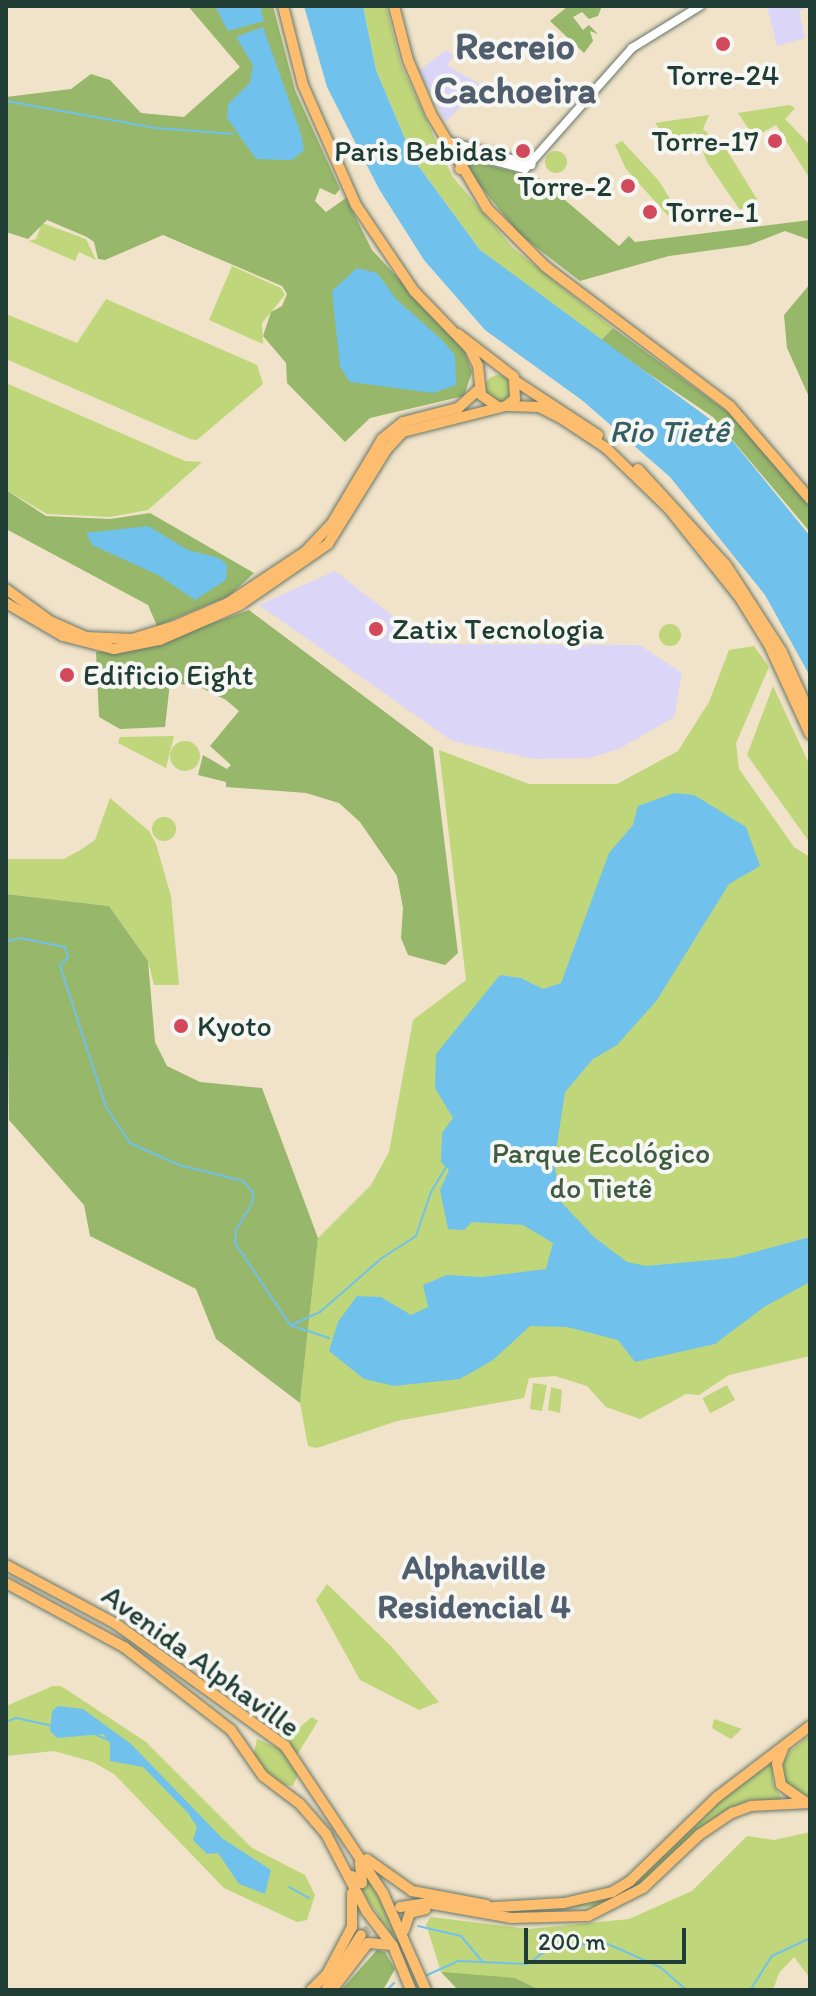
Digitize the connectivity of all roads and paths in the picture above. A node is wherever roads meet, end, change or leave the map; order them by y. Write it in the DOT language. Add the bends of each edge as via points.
graph roads {
  1 [pos="283,6"];
  2 [pos="394,6"];
  3 [pos="700,6"];
  4 [pos="446,145"];
  5 [pos="462,149"];
  6 [pos="473,156"];
  7 [pos="532,165"];
  8 [pos="460,169"];
  9 [pos="458,334"];
  10 [pos="504,370"];
  11 [pos="517,382"];
  12 [pos="480,386"];
  13 [pos="503,407"];
  14 [pos="810,499"];
  15 [pos="6,589"];
  16 [pos="6,603"];
  17 [pos="810,714"];
  18 [pos="810,734"];
  19 [pos="6,1565"];
  20 [pos="6,1583"];
  21 [pos="810,1726"];
  22 [pos="269,1734"];
  23 [pos="786,1744"];
  24 [pos="248,1751"];
  25 [pos="808,1803"];
  26 [pos="351,1844"];
  27 [pos="337,1851"];
  28 [pos="361,1858"];
  29 [pos="349,1879"];
  30 [pos="448,1907"];
  31 [pos="521,1907"];
  32 [pos="396,1908"];
  33 [pos="511,1918"];
  34 [pos="361,1935"];
  35 [pos="406,1935"];
  36 [pos="393,1946"];
  37 [pos="329,1988"];
  38 [pos="311,1990"];
  39 [pos="319,1990"];
  40 [pos="411,1990"];
  41 [pos="426,1990"];
  1 -- 9 [label="main road" via="303,85 337,170 381,247 414,291"];
  2 -- 4 [label="main road" via="408,60"];
  3 -- 7 [label="street" via="632,48"];
  4 -- 5 [label="street"];
  4 -- 8 [label="main road"];
  5 -- 6 [label="street"];
  5 -- 7 [label="street"];
  6 -- 7 [label="street" via="525,169"];
  6 -- 8 [label="main road"];
  8 -- 14 [label="main road" via="520,244 730,406"];
  9 -- 10 [label="main road"];
  9 -- 12 [label="main road" via="475,357"];
  10 -- 11 [label="main road"];
  10 -- 12 [label="main road" via="486,374"];
  11 -- 13 [label="main road" via="517,394"];
  11 -- 17 [label="main road" via="617,449 692,522 768,629"];
  12 -- 13 [label="main road" via="485,402"];
  12 -- 15 [label="main road" via="458,408 403,422 382,439 332,523 306,551 228,603 132,639 86,637 50,621"];
  13 -- 16 [label="main road" via="403,432 379,460 339,530 313,558 240,605 183,631 128,648 96,647 45,628"];
  13 -- 18 [label="main road" via="539,407 561,418 606,448 669,509 740,598 769,645"];
  19 -- 22 [label="main road, Avenida Alphaville" via="116,1624"];
  20 -- 24 [label="main road, Avenida Alphaville" via="124,1647 214,1715"];
  21 -- 23 [label="main road"];
  22 -- 24 [label="main road" via="254,1736"];
  22 -- 26 [label="main road, Avenida Alphaville" via="292,1754"];
  23 -- 25 [label="main road" via="777,1775 788,1794"];
  23 -- 31 [label="main road" via="691,1819 621,1887 583,1900"];
  24 -- 27 [label="main road, Avenida Alphaville" via="263,1776 308,1811"];
  25 -- 33 [label="main road" via="751,1806 723,1817 650,1883 598,1914"];
  26 -- 28 [label="main road, Avenida Alphaville"];
  26 -- 31 [label="main road" via="383,1874 412,1891 464,1903"];
  27 -- 28 [label="main road" via="359,1884 364,1878"];
  27 -- 29 [label="main road, Avenida Alphaville"];
  28 -- 32 [label="main road, Avenida Alphaville"];
  29 -- 36 [label="main road, Avenida Alphaville"];
  29 -- 38 [label="main road" via="355,1900 352,1927 327,1974"];
  30 -- 31 [label="main road"];
  30 -- 32 [label="main road" via="420,1902"];
  30 -- 33 [label="main road"];
  32 -- 35 [label="main road, Avenida Alphaville"];
  33 -- 35 [label="main road" via="420,1909 407,1916"];
  34 -- 37 [label="main road"];
  35 -- 36 [label="main road" via="396,1937"];
  35 -- 41 [label="main road, Avenida Alphaville"];
  36 -- 37 [label="main road" via="368,1943"];
  36 -- 40 [label="main road, Avenida Alphaville"];
  37 -- 39 [label="main road"];
}
